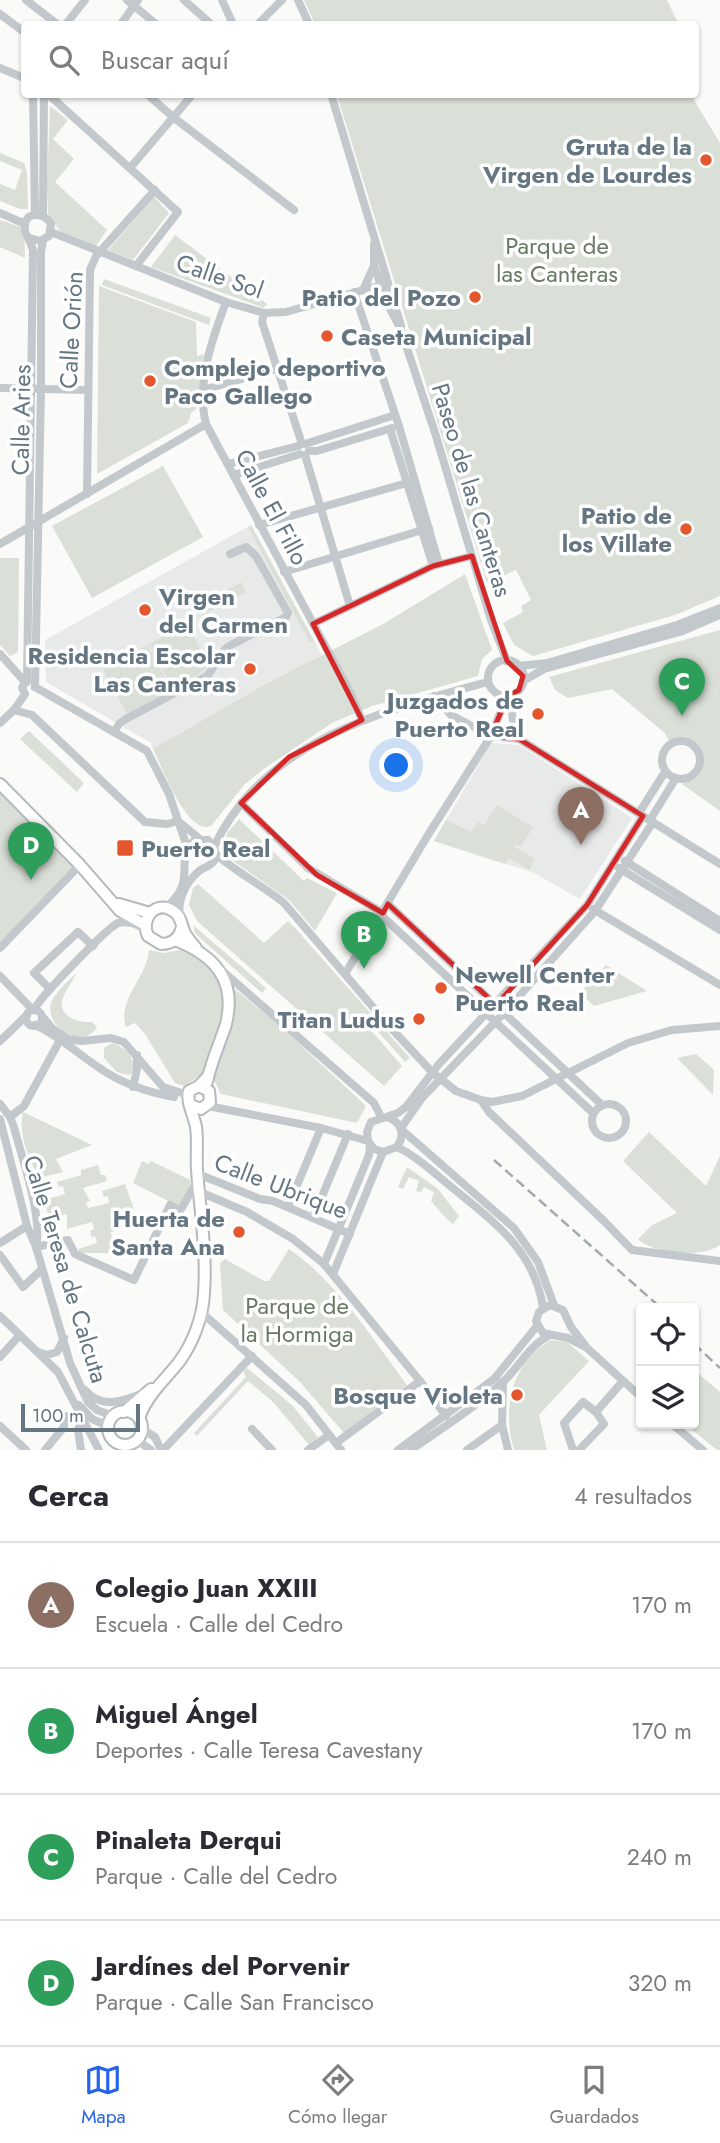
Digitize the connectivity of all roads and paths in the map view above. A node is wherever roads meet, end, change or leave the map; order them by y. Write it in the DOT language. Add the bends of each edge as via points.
graph roads {
  1 [pos="25,0"];
  2 [pos="85,0"];
  3 [pos="184,0"];
  4 [pos="222,0"];
  5 [pos="282,0"];
  6 [pos="298,0"];
  7 [pos="133,2"];
  8 [pos="0,14"];
  9 [pos="51,21"];
  10 [pos="69,21"];
  11 [pos="124,21"];
  12 [pos="153,21"];
  13 [pos="208,21"];
  14 [pos="232,21"];
  15 [pos="261,21"];
  16 [pos="308,21"];
  17 [pos="21,30"];
  18 [pos="0,68"];
  19 [pos="21,77"];
  20 [pos="33,98"];
  21 [pos="46,98"];
  22 [pos="51,98"];
  23 [pos="152,98"];
  24 [pos="190,98"];
  25 [pos="332,98"];
  26 [pos="173,117"];
  27 [pos="130,168"];
  28 [pos="155,190"];
  29 [pos="293,210"];
  30 [pos="0,213"];
  31 [pos="39,215"];
  32 [pos="25,224"];
  33 [pos="51,232"];
  34 [pos="30,238"];
  35 [pos="43,240"];
  36 [pos="100,252"];
  37 [pos="378,264"];
  38 [pos="136,266"];
  39 [pos="381,285"];
  40 [pos="359,291"];
  41 [pos="226,302"];
  42 [pos="388,305"];
  43 [pos="397,308"];
  44 [pos="264,313"];
  45 [pos="401,330"];
  46 [pos="276,369"];
  47 [pos="0,388"];
  48 [pos="37,389"];
  49 [pos="87,390"];
  50 [pos="204,390"];
  51 [pos="395,415"];
  52 [pos="384,419"];
  53 [pos="206,424"];
  54 [pos="392,428"];
  55 [pos="303,449"];
  56 [pos="228,464"];
  57 [pos="234,475"];
  58 [pos="411,482"];
  59 [pos="87,494"];
  60 [pos="321,508"];
  61 [pos="39,522"];
  62 [pos="259,525"];
  63 [pos="30,526"];
  64 [pos="425,528"];
  65 [pos="0,544"];
  66 [pos="230,554"];
  67 [pos="335,555"];
  68 [pos="472,556"];
  69 [pos="436,565"];
  70 [pos="284,572"];
  71 [pos="350,606"];
  72 [pos="720,608"];
  73 [pos="720,615"];
  74 [pos="313,624"];
  75 [pos="28,649"];
  76 [pos="0,654"];
  77 [pos="507,661"];
  78 [pos="9,665"];
  79 [pos="518,666"];
  80 [pos="523,681"];
  81 [pos="488,682"];
  82 [pos="30,684"];
  83 [pos="434,696"];
  84 [pos="509,696"];
  85 [pos="14,709"];
  86 [pos="362,720"];
  87 [pos="0,723"];
  88 [pos="114,733"];
  89 [pos="491,737"];
  90 [pos="519,739"];
  91 [pos="667,773"];
  92 [pos="676,778"];
  93 [pos="0,784"];
  94 [pos="241,803"];
  95 [pos="646,818"];
  96 [pos="178,821"];
  97 [pos="222,828"];
  98 [pos="202,839"];
  99 [pos="187,847"];
  100 [pos="215,850"];
  101 [pos="187,860"];
  102 [pos="616,860"];
  103 [pos="720,864"];
  104 [pos="212,865"];
  105 [pos="80,866"];
  106 [pos="625,866"];
  107 [pos="201,869"];
  108 [pos="233,870"];
  109 [pos="115,904"];
  110 [pos="388,904"];
  111 [pos="587,905"];
  112 [pos="166,908"];
  113 [pos="596,911"];
  114 [pos="150,913"];
  115 [pos="382,914"];
  116 [pos="720,921"];
  117 [pos="181,923"];
  118 [pos="112,927"];
  119 [pos="145,927"];
  120 [pos="720,930"];
  121 [pos="175,940"];
  122 [pos="93,946"];
  123 [pos="0,948"];
  124 [pos="198,951"];
  125 [pos="216,965"];
  126 [pos="345,974"];
  127 [pos="0,976"];
  128 [pos="720,985"];
  129 [pos="50,989"];
  130 [pos="496,1005"];
  131 [pos="503,1013"];
  132 [pos="487,1014"];
  133 [pos="36,1016"];
  134 [pos="495,1022"];
  135 [pos="720,1026"];
  136 [pos="60,1040"];
  137 [pos="0,1041"];
  138 [pos="137,1055"];
  139 [pos="433,1073"];
  140 [pos="569,1073"];
  141 [pos="440,1079"];
  142 [pos="557,1079"];
  143 [pos="133,1087"];
  144 [pos="199,1098"];
  145 [pos="481,1100"];
  146 [pos="0,1104"];
  147 [pos="602,1105"];
  148 [pos="593,1114"];
  149 [pos="10,1116"];
  150 [pos="383,1117"];
  151 [pos="0,1119"];
  152 [pos="321,1128"];
  153 [pos="401,1129"];
  154 [pos="366,1132"];
  155 [pos="348,1134"];
  156 [pos="369,1144"];
  157 [pos="397,1147"];
  158 [pos="383,1152"];
  159 [pos="198,1176"];
  160 [pos="200,1192"];
  161 [pos="263,1200"];
  162 [pos="288,1207"];
  163 [pos="256,1217"];
  164 [pos="313,1218"];
  165 [pos="27,1226"];
  166 [pos="339,1229"];
  167 [pos="350,1234"];
  168 [pos="2,1239"];
  169 [pos="36,1247"];
  170 [pos="720,1254"];
  171 [pos="0,1255"];
  172 [pos="707,1258"];
  173 [pos="720,1261"];
  174 [pos="324,1264"];
  175 [pos="41,1270"];
  176 [pos="333,1274"];
  177 [pos="554,1306"];
  178 [pos="543,1308"];
  179 [pos="201,1312"];
  180 [pos="0,1316"];
  181 [pos="567,1320"];
  182 [pos="537,1326"];
  183 [pos="20,1335"];
  184 [pos="552,1335"];
  185 [pos="64,1337"];
  186 [pos="587,1348"];
  187 [pos="38,1352"];
  188 [pos="252,1356"];
  189 [pos="0,1357"];
  190 [pos="70,1363"];
  191 [pos="58,1372"];
  192 [pos="77,1381"];
  193 [pos="421,1381"];
  194 [pos="499,1381"];
  195 [pos="623,1381"];
  196 [pos="159,1384"];
  197 [pos="65,1385"];
  198 [pos="149,1390"];
  199 [pos="636,1393"];
  200 [pos="596,1412"];
  201 [pos="65,1416"];
  202 [pos="446,1416"];
  203 [pos="82,1418"];
  204 [pos="115,1418"];
  205 [pos="140,1424"];
  206 [pos="502,1425"];
  207 [pos="0,1426"];
  208 [pos="252,1429"];
  209 [pos="678,1429"];
  210 [pos="178,1435"];
  211 [pos="329,1435"];
  212 [pos="155,1437"];
  213 [pos="126,1446"];
  214 [pos="339,1446"];
  215 [pos="26,1450"];
  216 [pos="45,1450"];
  217 [pos="81,1450"];
  218 [pos="99,1450"];
  219 [pos="151,1450"];
  220 [pos="162,1450"];
  221 [pos="272,1450"];
  222 [pos="307,1450"];
  223 [pos="398,1450"];
  224 [pos="411,1450"];
  225 [pos="467,1450"];
  226 [pos="508,1450"];
  227 [pos="573,1450"];
  228 [pos="579,1450"];
  229 [pos="703,1450"];
  1 -- 9 [label="street"];
  2 -- 10 [label="street"];
  3 -- 13 [label="street"];
  4 -- 14 [label="street"];
  5 -- 15 [label="street"];
  6 -- 16 [label="street"];
  7 -- 11 [label="street"];
  7 -- 12 [label="street"];
  8 -- 17 [label="street"];
  18 -- 19 [label="street"];
  20 -- 31 [label="street"];
  21 -- 31 [label="street"];
  22 -- 27 [label="street"];
  23 -- 26 [label="street"];
  24 -- 26 [label="street"];
  25 -- 37 [label="street"];
  26 -- 27 [label="street"];
  26 -- 29 [label="street"];
  27 -- 28 [label="street"];
  28 -- 36 [label="street, Calle Orión"];
  28 -- 38 [label="street" via="178,212"];
  30 -- 32 [label="street"];
  31 -- 32 [label="street"];
  31 -- 33 [label="street" via="51,224"];
  32 -- 34 [label="street"];
  33 -- 35 [label="street"];
  33 -- 36 [label="street, Calle Sol"];
  34 -- 35 [label="street"];
  34 -- 48 [label="street, Calle Aries"];
  35 -- 48 [label="street, Calle Aries"];
  36 -- 38 [label="street, Calle Sol"];
  36 -- 49 [label="street, Calle Orión" via="90,270"];
  37 -- 39 [label="street"];
  37 -- 40 [label="street"];
  37 -- 43 [label="street"];
  38 -- 41 [label="street, Calle Sol"];
  39 -- 40 [label="street, Calle Sol"];
  39 -- 42 [label="street"];
  39 -- 43 [label="street"];
  40 -- 42 [label="street"];
  40 -- 44 [label="street, Calle Sol" via="286,312"];
  40 -- 51 [label="street"];
  41 -- 44 [label="street, Calle Sol"];
  41 -- 50 [label="street, Calle El Fillo" via="212,342"];
  42 -- 45 [label="street"];
  43 -- 45 [label="street"];
  44 -- 46 [label="street" via="262,322"];
  45 -- 68 [label="street, Paseo de las Canteras"];
  46 -- 50 [label="street"];
  46 -- 55 [label="street"];
  47 -- 48 [label="street"];
  48 -- 49 [label="street"];
  48 -- 61 [label="street, Calle Aries"];
  48 -- 63 [label="street, Calle Aries"];
  49 -- 59 [label="street, Calle Orión"];
  50 -- 53 [label="street, Calle El Fillo"];
  51 -- 52 [label="street"];
  51 -- 54 [label="street"];
  52 -- 54 [label="street"];
  52 -- 55 [label="street"];
  53 -- 56 [label="street, Calle El Fillo"];
  53 -- 59 [label="street"];
  54 -- 55 [label="street" via="317,451"];
  54 -- 58 [label="street"];
  55 -- 56 [label="street"];
  55 -- 57 [label="street"];
  55 -- 60 [label="street"];
  56 -- 57 [label="street, Calle El Fillo"];
  57 -- 62 [label="street, Calle El Fillo"];
  58 -- 60 [label="street"];
  58 -- 64 [label="street"];
  59 -- 61 [label="street"];
  60 -- 62 [label="street"];
  60 -- 67 [label="street"];
  61 -- 63 [label="street"];
  61 -- 82 [label="street, Calle Aries"];
  62 -- 70 [label="street, Calle El Fillo"];
  63 -- 65 [label="street"];
  63 -- 75 [label="street, Calle Aries"];
  64 -- 67 [label="street"];
  64 -- 69 [label="street"];
  66 -- 88 [label="street" via="246,547 256,556 288,613 286,617 229,646 207,676 124,720"];
  67 -- 70 [label="street"];
  67 -- 71 [label="street"];
  68 -- 69 [label="street"];
  68 -- 77 [label="street, Paseo de las Canteras"];
  69 -- 71 [label="street"];
  70 -- 74 [label="street, Calle El Fillo"];
  71 -- 74 [label="street"];
  72 -- 79 [label="street" via="547,663"];
  73 -- 80 [label="street" via="680,632 544,669"];
  74 -- 86 [label="street, Calle El Fillo"];
  75 -- 78 [label="street" via="23,660"];
  75 -- 82 [label="street, Calle Aries"];
  76 -- 78 [label="street"];
  77 -- 79 [label="street"];
  77 -- 81 [label="street" via="492,667"];
  78 -- 82 [label="street"];
  79 -- 80 [label="street"];
  80 -- 84 [label="street" via="519,691"];
  81 -- 83 [label="street"];
  81 -- 84 [label="street" via="497,694"];
  82 -- 85 [label="street" via="32,694 25,694"];
  82 -- 88 [label="street"];
  83 -- 86 [label="street"];
  83 -- 89 [label="street" via="451,715"];
  84 -- 89 [label="street"];
  84 -- 90 [label="street"];
  85 -- 87 [label="street"];
  85 -- 96 [label="street" via="32,715 145,822"];
  86 -- 94 [label="street" via="289,757"];
  88 -- 96 [label="street" via="147,751"];
  89 -- 90 [label="street"];
  89 -- 110 [label="street"];
  90 -- 95 [label="street"];
  91 -- 92 [label="street"];
  91 -- 92 [label="street" via="662,760 665,750 676,742 689,743 698,753 698,769 689,777"];
  91 -- 95 [label="street"];
  92 -- 95 [label="street"];
  93 -- 105 [label="main road"];
  94 -- 97 [label="street"];
  94 -- 115 [label="street" via="308,868"];
  95 -- 102 [label="street"];
  95 -- 103 [label="street"];
  95 -- 106 [label="street"];
  96 -- 98 [label="street"];
  96 -- 99 [label="street"];
  97 -- 98 [label="street"];
  97 -- 100 [label="street"];
  98 -- 99 [label="street"];
  98 -- 100 [label="street"];
  99 -- 101 [label="street"];
  100 -- 104 [label="street"];
  100 -- 108 [label="street"];
  101 -- 107 [label="street"];
  101 -- 112 [label="street" via="183,885"];
  102 -- 106 [label="street"];
  102 -- 111 [label="street"];
  104 -- 107 [label="street"];
  104 -- 108 [label="street"];
  105 -- 109 [label="main road"];
  105 -- 123 [label="street"];
  106 -- 113 [label="street"];
  106 -- 116 [label="street"];
  106 -- 120 [label="street"];
  107 -- 117 [label="street" via="183,892"];
  108 -- 126 [label="street" via="284,903"];
  109 -- 114 [label="main road"];
  109 -- 118 [label="street"];
  109 -- 119 [label="main road"];
  110 -- 115 [label="street"];
  110 -- 130 [label="street"];
  111 -- 113 [label="street"];
  111 -- 130 [label="street"];
  112 -- 114 [label="main road"];
  112 -- 117 [label="main road"];
  113 -- 128 [label="street"];
  113 -- 131 [label="street"];
  114 -- 119 [label="main road"];
  115 -- 126 [label="street"];
  115 -- 132 [label="street"];
  117 -- 121 [label="main road"];
  117 -- 124 [label="main road"];
  118 -- 119 [label="street" via="126,922"];
  118 -- 122 [label="street"];
  119 -- 121 [label="main road" via="156,943"];
  121 -- 124 [label="main road"];
  122 -- 129 [label="street"];
  122 -- 129 [label="street" via="78,932 34,974"];
  124 -- 125 [label="main road"];
  125 -- 144 [label="main road" via="227,986 229,1007"];
  125 -- 150 [label="street" via="374,1103"];
  126 -- 139 [label="street"];
  127 -- 133 [label="street"];
  129 -- 133 [label="street"];
  130 -- 131 [label="street"];
  130 -- 132 [label="street"];
  131 -- 134 [label="street"];
  131 -- 140 [label="street"];
  132 -- 134 [label="street"];
  132 -- 139 [label="street"];
  133 -- 136 [label="street"];
  133 -- 137 [label="street"];
  133 -- 138 [label="street" via="68,1039 116,1038"];
  134 -- 141 [label="street"];
  134 -- 142 [label="street"];
  135 -- 140 [label="street" via="672,1030 628,1043"];
  136 -- 143 [label="street"];
  136 -- 149 [label="street" via="24,1106"];
  138 -- 143 [label="street"];
  138 -- 144 [label="street" via="163,1087"];
  139 -- 141 [label="street"];
  139 -- 150 [label="street" via="406,1107"];
  140 -- 142 [label="street"];
  140 -- 147 [label="street"];
  141 -- 145 [label="street"];
  141 -- 153 [label="street"];
  142 -- 145 [label="street" via="522,1096"];
  142 -- 148 [label="street"];
  143 -- 144 [label="street"];
  144 -- 152 [label="street" via="222,1108"];
  144 -- 159 [label="main road"];
  145 -- 172 [label="street" via="632,1251"];
  146 -- 149 [label="street"];
  147 -- 148 [label="street"];
  147 -- 148 [label="street" via="617,1106 625,1114 619,1135 597,1134"];
  149 -- 169 [label="street" via="37,1219"];
  150 -- 153 [label="street"];
  150 -- 154 [label="street" via="372,1122"];
  151 -- 165 [label="street, Calle Teresa de Calcuta"];
  152 -- 155 [label="street"];
  152 -- 162 [label="street"];
  153 -- 157 [label="street"];
  153 -- 177 [label="street" via="514,1228 538,1262"];
  154 -- 155 [label="street"];
  154 -- 156 [label="street"];
  155 -- 156 [label="street"];
  155 -- 164 [label="street"];
  156 -- 158 [label="street"];
  156 -- 166 [label="street" via="369,1155"];
  157 -- 158 [label="street"];
  157 -- 178 [label="street" via="417,1158 508,1234 530,1266"];
  158 -- 167 [label="street"];
  159 -- 160 [label="main road"];
  159 -- 161 [label="street, Calle Ubrique"];
  159 -- 169 [label="street" via="180,1211 170,1205 134,1280 75,1254 68,1240"];
  160 -- 163 [label="street, Calle Ubrique"];
  160 -- 179 [label="main road" via="205,1293"];
  161 -- 162 [label="street, Calle Ubrique"];
  161 -- 163 [label="street"];
  162 -- 164 [label="street, Calle Ubrique"];
  163 -- 174 [label="street, Calle Ubrique"];
  164 -- 166 [label="street, Calle Ubrique"];
  165 -- 168 [label="street"];
  165 -- 169 [label="street, Calle Teresa de Calcuta"];
  166 -- 167 [label="street, Calle Ubrique"];
  166 -- 174 [label="street"];
  167 -- 176 [label="street"];
  169 -- 175 [label="street, Calle Teresa de Calcuta"];
  170 -- 172 [label="street"];
  171 -- 175 [label="street" via="23,1287"];
  172 -- 173 [label="street"];
  174 -- 176 [label="street, Calle Ubrique"];
  175 -- 185 [label="street, Calle Teresa de Calcuta"];
  176 -- 193 [label="street, Calle Ubrique"];
  177 -- 178 [label="street"];
  177 -- 181 [label="street" via="563,1310"];
  178 -- 182 [label="street"];
  179 -- 188 [label="street"];
  179 -- 196 [label="main road" via="191,1342"];
  180 -- 183 [label="street"];
  181 -- 184 [label="street" via="565,1329"];
  181 -- 186 [label="street"];
  182 -- 184 [label="street"];
  182 -- 194 [label="street"];
  183 -- 187 [label="street"];
  183 -- 189 [label="street"];
  184 -- 186 [label="street"];
  184 -- 194 [label="street"];
  185 -- 187 [label="street" via="57,1352"];
  185 -- 190 [label="street, Calle Teresa de Calcuta"];
  186 -- 195 [label="street"];
  187 -- 191 [label="street"];
  188 -- 210 [label="street"];
  188 -- 211 [label="street" via="306,1405"];
  190 -- 191 [label="street" via="62,1363"];
  190 -- 192 [label="street, Calle Teresa de Calcuta"];
  191 -- 197 [label="street"];
  192 -- 198 [label="street" via="96,1400 112,1403"];
  192 -- 204 [label="street, Calle Teresa de Calcuta" via="88,1402"];
  193 -- 202 [label="street, Calle Ubrique"];
  193 -- 214 [label="street"];
  194 -- 202 [label="street"];
  194 -- 206 [label="street"];
  194 -- 224 [label="street"];
  195 -- 199 [label="street"];
  195 -- 200 [label="street"];
  196 -- 198 [label="main road"];
  196 -- 205 [label="main road" via="142,1408"];
  197 -- 203 [label="street"];
  197 -- 204 [label="street" via="92,1419"];
  198 -- 204 [label="main road"];
  200 -- 227 [label="street" via="583,1402 564,1423"];
  200 -- 228 [label="street" via="604,1424"];
  201 -- 216 [label="street" via="64,1427"];
  202 -- 223 [label="street"];
  203 -- 217 [label="street" via="78,1430"];
  203 -- 218 [label="street"];
  204 -- 205 [label="main road" via="133,1413"];
  204 -- 213 [label="main road" via="110,1436"];
  205 -- 212 [label="street"];
  205 -- 213 [label="main road"];
  206 -- 225 [label="street"];
  206 -- 226 [label="street"];
  207 -- 215 [label="street"];
  208 -- 221 [label="street"];
  209 -- 229 [label="street"];
  210 -- 212 [label="street"];
  210 -- 220 [label="street"];
  211 -- 214 [label="street"];
  211 -- 222 [label="street"];
  212 -- 220 [label="street"];
  213 -- 219 [label="street" via="141,1443"];
}
